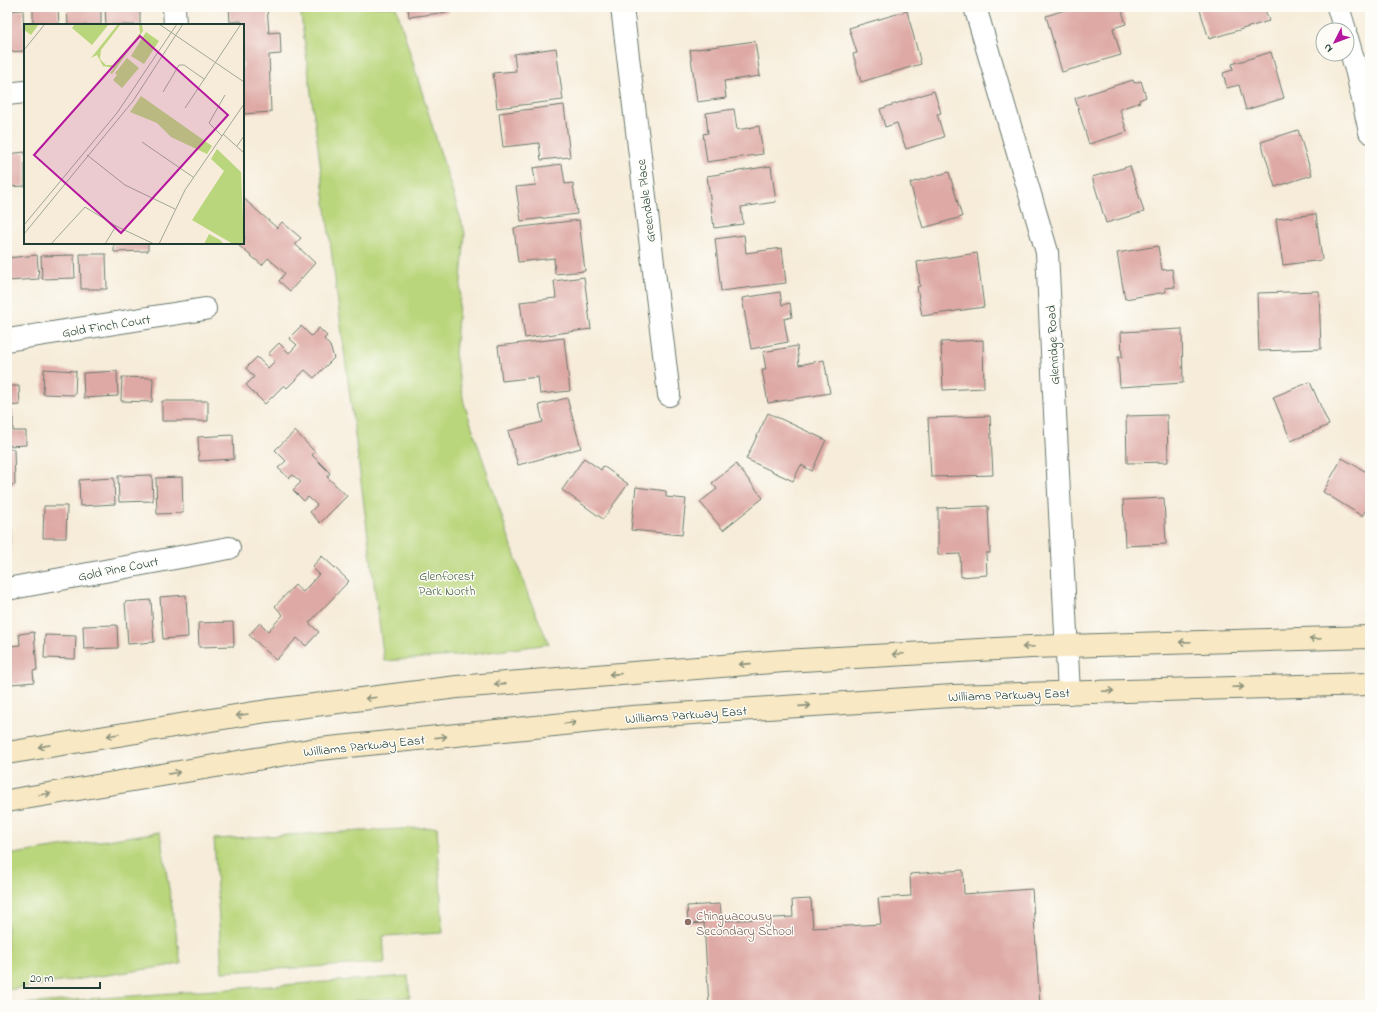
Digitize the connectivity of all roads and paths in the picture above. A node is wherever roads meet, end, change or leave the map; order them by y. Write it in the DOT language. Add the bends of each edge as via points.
graph roads {
  1 [pos="174,7"];
  2 [pos="622,7"];
  3 [pos="975,7"];
  4 [pos="1338,7"];
  5 [pos="1343,22"];
  6 [pos="175,24"];
  7 [pos="1355,54"];
  8 [pos="1364,72"];
  9 [pos="24,92"];
  10 [pos="7,94"];
  11 [pos="1370,132"];
  12 [pos="205,310"];
  13 [pos="7,340"];
  14 [pos="669,395"];
  15 [pos="229,548"];
  16 [pos="7,589"];
  17 [pos="1370,637"];
  18 [pos="1067,646"];
  19 [pos="1370,684"];
  20 [pos="1069,693"];
  21 [pos="7,753"];
  22 [pos="7,801"];
  1 -- 6 [label="street"];
  2 -- 14 [label="street, Greendale Place"];
  3 -- 18 [label="street, Glenridge Road" via="1046,252"];
  4 -- 5 [label="street"];
  7 -- 8 [label="street"];
  8 -- 11 [label="street"];
  9 -- 10 [label="street"];
  12 -- 13 [label="street, Gold Finch Court"];
  15 -- 16 [label="street, Gold Pine Court"];
  17 -- 18 [label="main road, one-way"];
  18 -- 20 [label="street, Glenridge Road"];
  18 -- 21 [label="main road, one-way" via="784,661 457,687 267,711"];
  20 -- 19 [label="main road, Williams Parkway East, one-way"];
  22 -- 20 [label="main road, Williams Parkway East, one-way" via="310,750 572,723 948,696"];
}
